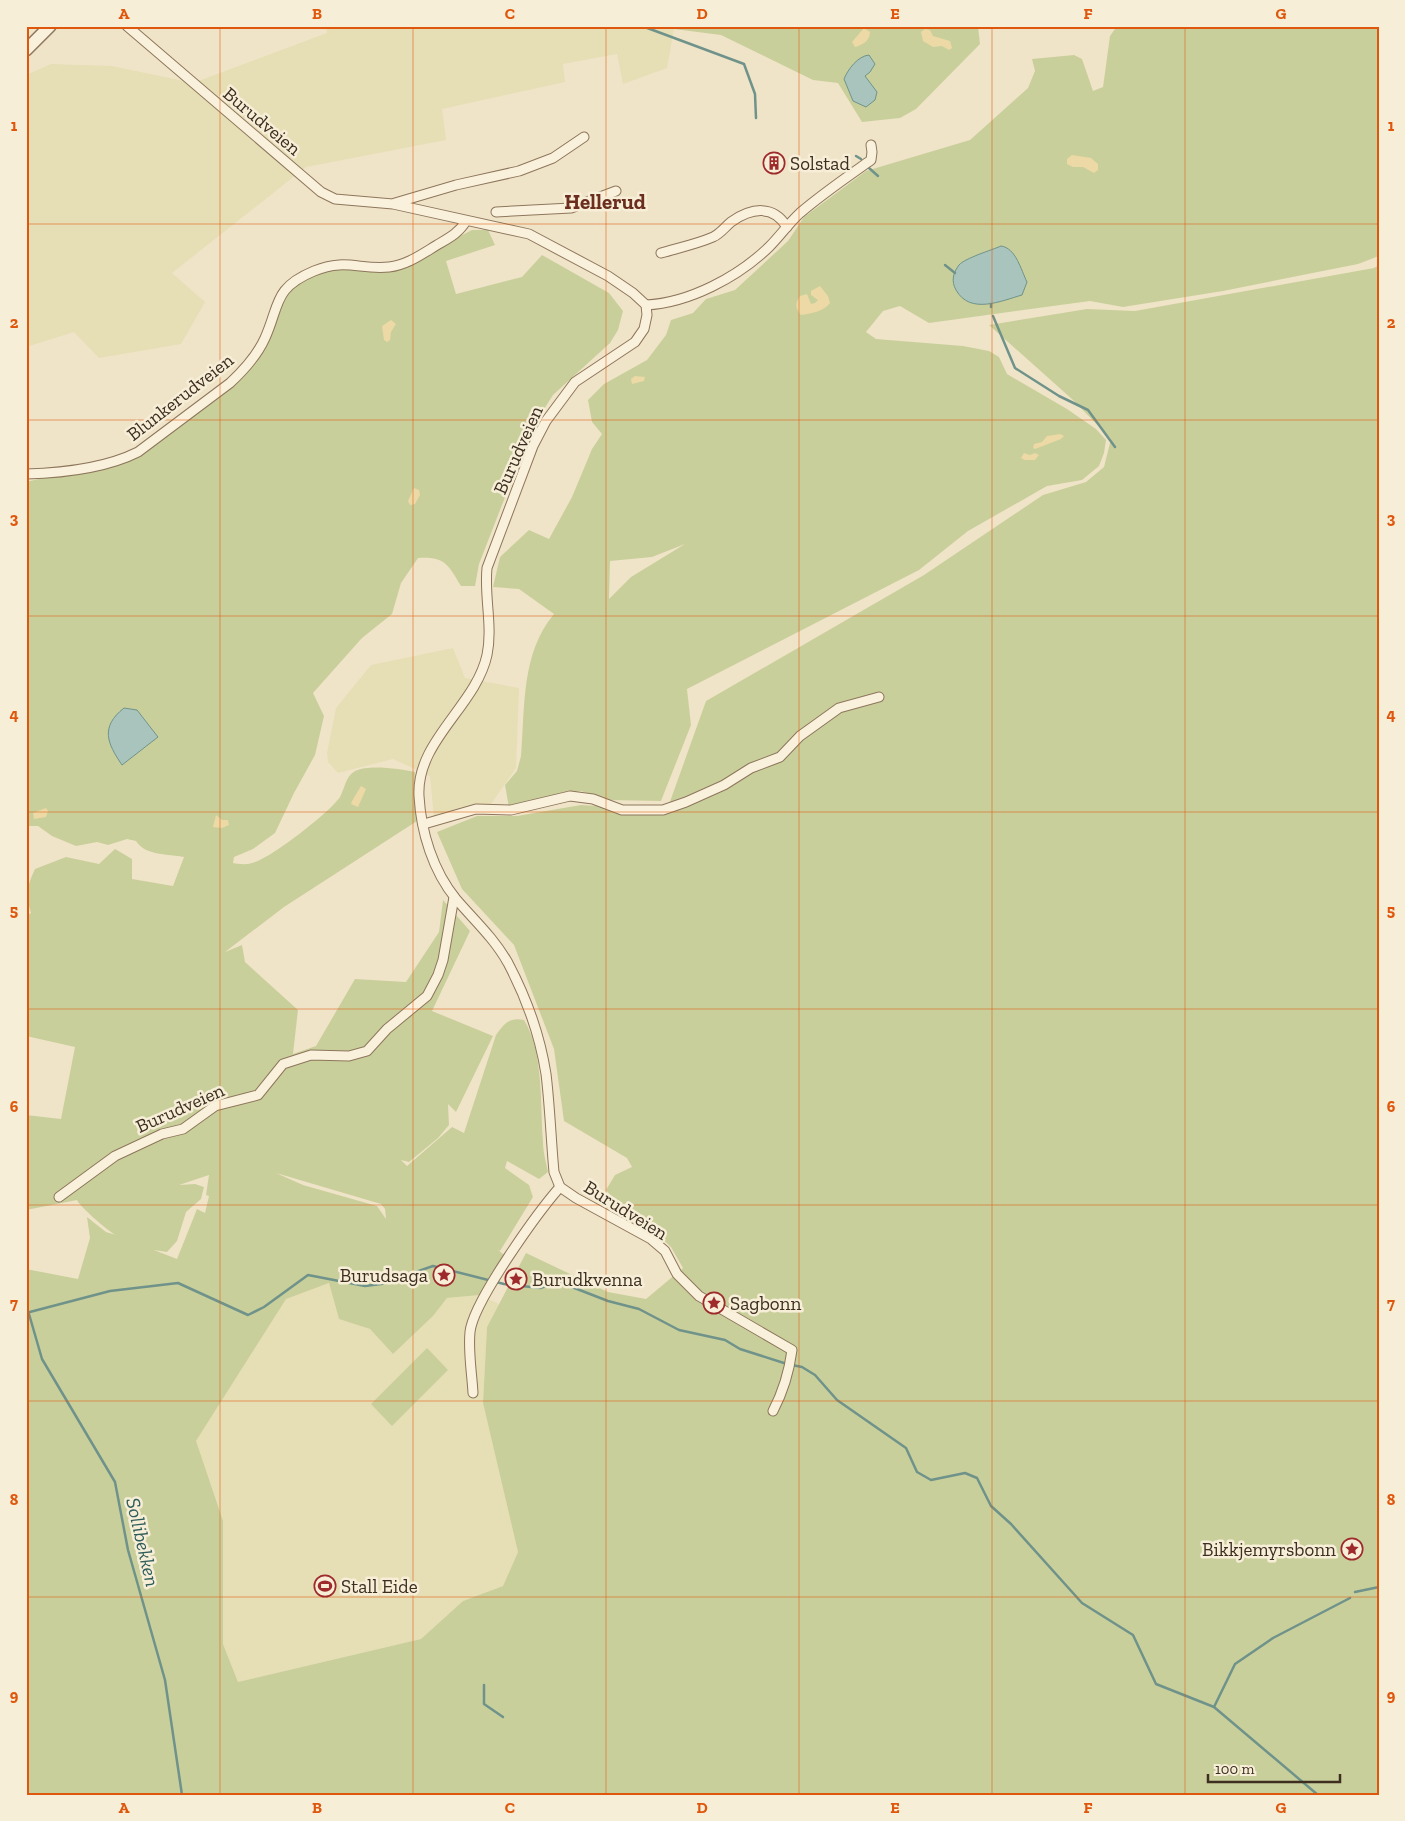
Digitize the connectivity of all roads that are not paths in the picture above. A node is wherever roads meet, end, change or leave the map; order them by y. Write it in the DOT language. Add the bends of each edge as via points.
graph roads {
  1 [pos="50,26"];
  2 [pos="127,26"];
  3 [pos="26,50"];
  4 [pos="584,137"];
  5 [pos="871,145"];
  6 [pos="616,192"];
  7 [pos="393,204"];
  8 [pos="496,212"];
  9 [pos="466,221"];
  10 [pos="788,227"];
  11 [pos="661,253"];
  12 [pos="646,305"];
  13 [pos="26,474"];
  14 [pos="879,697"];
  15 [pos="424,824"];
  16 [pos="454,897"];
  17 [pos="560,1187"];
  18 [pos="59,1197"];
  19 [pos="473,1394"];
  20 [pos="773,1411"];
  1 -- 3 [label="street"];
  2 -- 7 [label="street, Burudveien" via="321,192 334,199"];
  4 -- 7 [label="street, Burudveien" via="553,158 519,171"];
  5 -- 10 [label="street" via="870,160 799,214"];
  6 -- 8 [label="street" via="571,208"];
  7 -- 9 [label="street, Burudveien"];
  9 -- 12 [label="street, Burudveien" via="528,234 608,276"];
  9 -- 13 [label="street, Blunkerudveien" via="452,236 403,264 377,267 338,264 311,272 293,282 278,298 265,338 242,372 138,452 126,458 70,470"];
  10 -- 11 [label="street" via="777,214 761,210 747,213 715,236"];
  10 -- 12 [label="street" via="768,248 733,274 684,297"];
  12 -- 15 [label="street, Burudveien" via="644,329 635,342 575,382 546,421 533,446 487,568 487,655 481,672 432,749 423,769 419,797"];
  14 -- 15 [label="street" via="839,708 800,736 780,757 663,810 622,810 581,796 570,796 511,810 476,809"];
  15 -- 16 [label="street, Burudveien" via="433,860"];
  16 -- 17 [label="street, Burudveien" via="499,948 538,1036 545,1072 554,1172"];
  16 -- 18 [label="street, Burudveien" via="443,960 427,996 387,1029 367,1051 349,1056 311,1055 283,1064 258,1095 215,1106 183,1129 162,1134 115,1156"];
  17 -- 19 [label="street, Burudveien" via="531,1222 478,1308 470,1332"];
  17 -- 20 [label="street, Burudveien" via="651,1240 665,1252 677,1274 699,1296 791,1359 784,1391"];
}
